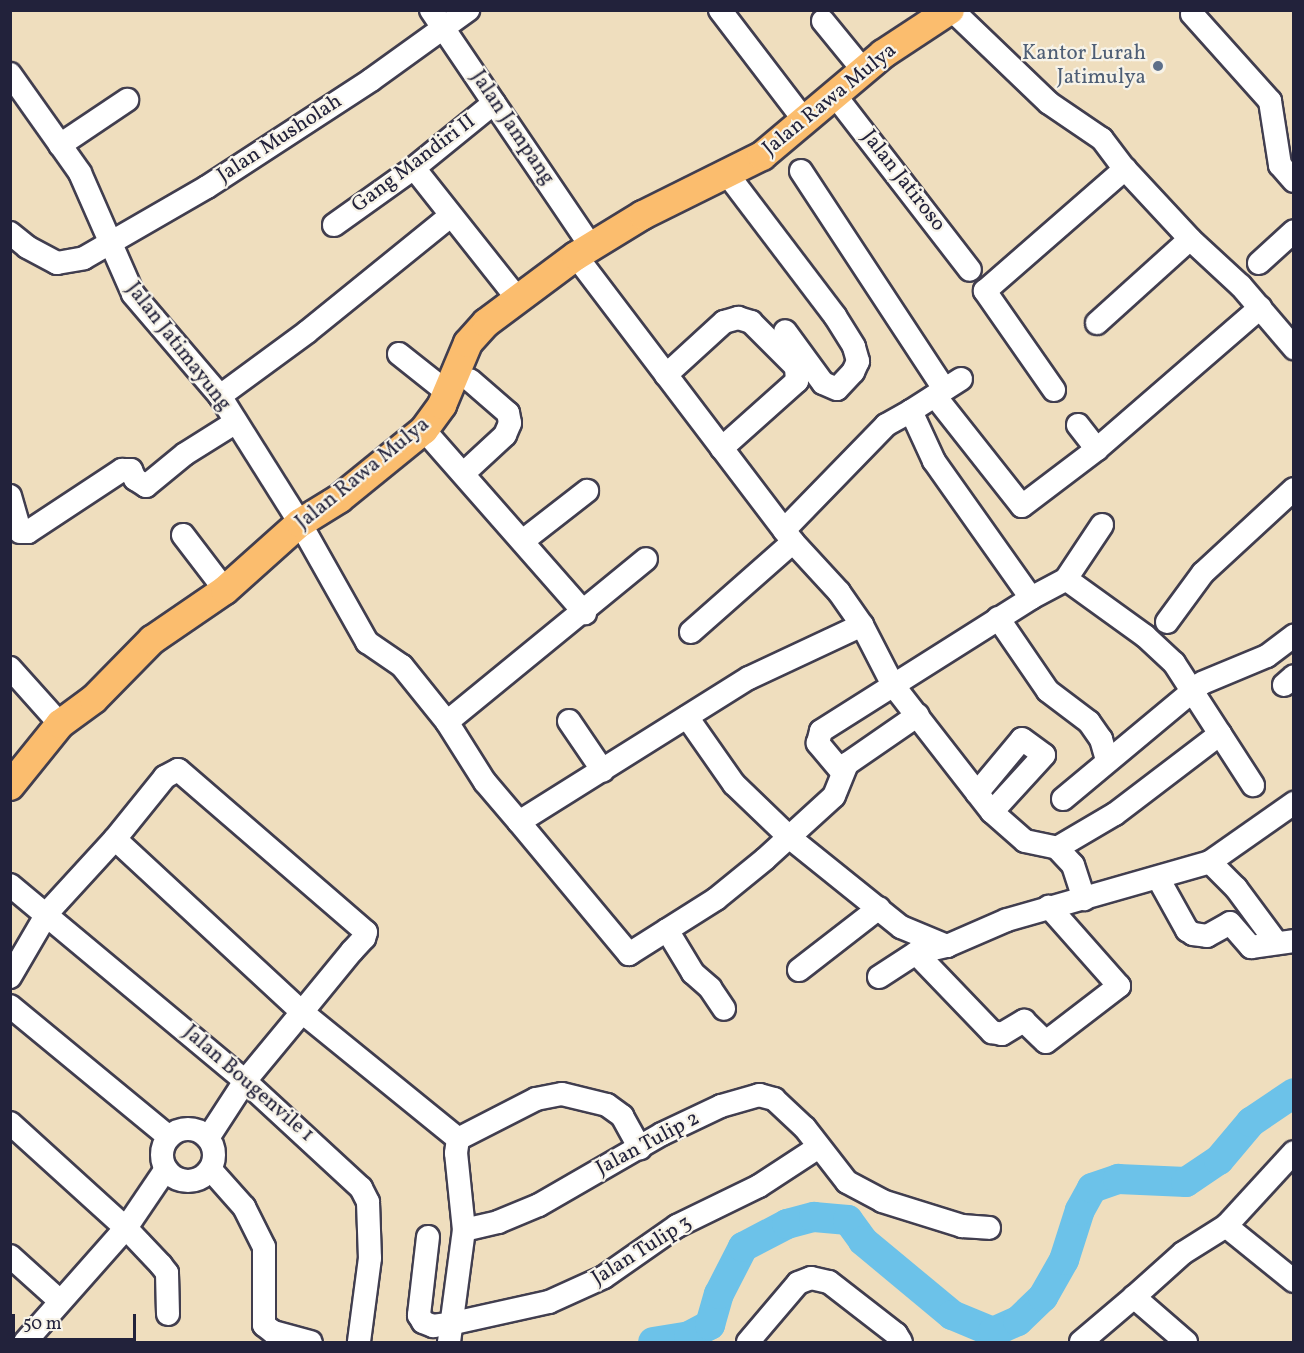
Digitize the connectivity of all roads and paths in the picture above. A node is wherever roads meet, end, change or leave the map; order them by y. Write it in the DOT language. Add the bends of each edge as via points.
graph roads {
  1 [pos="468,10"];
  2 [pos="720,10"];
  3 [pos="947,11"];
  4 [pos="1193,12"];
  5 [pos="437,18"];
  6 [pos="823,21"];
  7 [pos="863,70"];
  8 [pos="10,74"];
  9 [pos="834,94"];
  10 [pos="127,100"];
  11 [pos="494,103"];
  12 [pos="805,122"];
  13 [pos="60,145"];
  14 [pos="414,168"];
  15 [pos="1125,169"];
  16 [pos="801,171"];
  17 [pos="728,175"];
  18 [pos="1293,181"];
  19 [pos="449,217"];
  20 [pos="334,225"];
  21 [pos="1293,231"];
  22 [pos="10,233"];
  23 [pos="1190,239"];
  24 [pos="108,240"];
  25 [pos="584,251"];
  26 [pos="1258,263"];
  27 [pos="970,270"];
  28 [pos="517,298"];
  29 [pos="1260,308"];
  30 [pos="1097,323"];
  31 [pos="785,331"];
  32 [pos="1290,338"];
  33 [pos="399,354"];
  34 [pos="666,375"];
  35 [pos="459,386"];
  36 [pos="947,388"];
  37 [pos="1054,390"];
  38 [pos="220,396"];
  39 [pos="911,411"];
  40 [pos="236,422"];
  41 [pos="1078,425"];
  42 [pos="424,430"];
  43 [pos="722,448"];
  44 [pos="1097,448"];
  45 [pos="465,473"];
  46 [pos="1292,491"];
  47 [pos="587,492"];
  48 [pos="10,496"];
  49 [pos="300,523"];
  50 [pos="1102,525"];
  51 [pos="183,535"];
  52 [pos="789,536"];
  53 [pos="524,540"];
  54 [pos="646,560"];
  55 [pos="1066,579"];
  56 [pos="225,590"];
  57 [pos="1031,598"];
  58 [pos="585,613"];
  59 [pos="998,618"];
  60 [pos="1167,622"];
  61 [pos="862,625"];
  62 [pos="691,632"];
  63 [pos="1293,636"];
  64 [pos="10,668"];
  65 [pos="893,685"];
  66 [pos="1194,691"];
  67 [pos="918,715"];
  68 [pos="687,717"];
  69 [pos="569,721"];
  70 [pos="447,722"];
  71 [pos="60,724"];
  72 [pos="1220,734"];
  73 [pos="1107,760"];
  74 [pos="603,771"];
  75 [pos="842,772"];
  76 [pos="1253,785"];
  77 [pos="10,786"];
  78 [pos="976,793"];
  79 [pos="1063,799"];
  80 [pos="1293,803"];
  81 [pos="992,812"];
  82 [pos="519,822"];
  83 [pos="789,837"];
  84 [pos="115,839"];
  85 [pos="1057,848"];
  86 [pos="1210,862"];
  87 [pos="1158,878"];
  88 [pos="10,885"];
  89 [pos="1084,899"];
  90 [pos="1049,907"];
  91 [pos="879,908"];
  92 [pos="48,912"];
  93 [pos="667,930"];
  94 [pos="1285,942"];
  95 [pos="947,946"];
  96 [pos="916,952"];
  97 [pos="800,970"];
  98 [pos="10,977"];
  99 [pos="879,977"];
  100 [pos="10,1006"];
  101 [pos="724,1010"];
  102 [pos="302,1012"];
  103 [pos="245,1081"];
  104 [pos="10,1123"];
  105 [pos="169,1137"];
  106 [pos="208,1138"];
  107 [pos="458,1139"];
  108 [pos="640,1148"];
  109 [pos="817,1148"];
  110 [pos="1293,1152"];
  111 [pos="166,1169"];
  112 [pos="211,1170"];
  113 [pos="1226,1227"];
  114 [pos="126,1228"];
  115 [pos="989,1228"];
  116 [pos="464,1230"];
  117 [pos="428,1237"];
  118 [pos="10,1256"];
  119 [pos="1293,1281"];
  120 [pos="1134,1297"];
  121 [pos="60,1301"];
  122 [pos="168,1314"];
  123 [pos="451,1333"];
  124 [pos="25,1342"];
  125 [pos="311,1342"];
  126 [pos="359,1342"];
  127 [pos="748,1342"];
  128 [pos="901,1342"];
  129 [pos="1081,1342"];
  130 [pos="1186,1342"];
  1 -- 5 [label="street, Jalan Musholah"];
  2 -- 12 [label="street"];
  3 -- 7 [label="main road, Jalan Rawa Mulya"];
  3 -- 15 [label="street" via="1049,103 1102,139"];
  4 -- 18 [label="street" via="1270,101 1280,165"];
  5 -- 11 [label="street, Jalan Jampang"];
  5 -- 24 [label="street, Jalan Musholah" via="371,80 207,187"];
  6 -- 7 [label="street"];
  7 -- 9 [label="main road, Jalan Rawa Mulya"];
  8 -- 13 [label="street, Jalan Jatimayung"];
  9 -- 12 [label="main road, Jalan Rawa Mulya"];
  9 -- 27 [label="street, Jalan Jatiroso"];
  10 -- 13 [label="street"];
  11 -- 14 [label="street, Gang Mandiri II"];
  11 -- 25 [label="street, Jalan Jampang"];
  12 -- 17 [label="main road, Jalan Rawa Mulya" via="762,156"];
  13 -- 24 [label="street, Jalan Jatimayung" via="85,183"];
  14 -- 19 [label="street"];
  14 -- 20 [label="street, Gang Mandiri II"];
  15 -- 23 [label="street"];
  15 -- 37 [label="street" via="985,291"];
  16 -- 36 [label="street"];
  17 -- 25 [label="main road, Jalan Rawa Mulya" via="643,215"];
  17 -- 31 [label="street" via="840,324 858,361 853,372 837,389 822,383"];
  19 -- 28 [label="street"];
  19 -- 38 [label="street" via="307,332"];
  21 -- 26 [label="street"];
  22 -- 24 [label="street, Jalan Musholah" via="57,262 84,258"];
  23 -- 29 [label="street"];
  23 -- 30 [label="street"];
  24 -- 38 [label="street, Jalan Jatimayung" via="133,294"];
  25 -- 28 [label="main road, Jalan Rawa Mulya"];
  25 -- 34 [label="street, Jalan Jampang"];
  28 -- 35 [label="main road, Jalan Rawa Mulya" via="468,343"];
  29 -- 32 [label="street"];
  29 -- 44 [label="street"];
  33 -- 35 [label="street"];
  34 -- 43 [label="street, Jalan Jampang"];
  34 -- 43 [label="street" via="724,322 738,318 751,322 796,367 797,381"];
  35 -- 42 [label="main road, Jalan Rawa Mulya"];
  35 -- 45 [label="street" via="508,412 510,423 505,435"];
  36 -- 39 [label="street"];
  36 -- 44 [label="street" via="1022,506"];
  38 -- 40 [label="street, Jalan Jatimayung"];
  39 -- 52 [label="street" via="886,425"];
  39 -- 57 [label="street" via="934,461"];
  40 -- 48 [label="street" via="185,454 146,486 135,479 131,470 122,470 28,532 20,532"];
  40 -- 49 [label="street, Jalan Jatimayung"];
  41 -- 44 [label="street"];
  42 -- 45 [label="street"];
  42 -- 49 [label="main road, Jalan Rawa Mulya" via="339,498"];
  43 -- 52 [label="street, Jalan Jampang"];
  45 -- 53 [label="street"];
  46 -- 60 [label="street" via="1203,573"];
  47 -- 53 [label="street"];
  49 -- 56 [label="main road, Jalan Rawa Mulya"];
  49 -- 70 [label="street, Jalan Jatimayung" via="367,642 402,666"];
  50 -- 55 [label="street"];
  51 -- 56 [label="street"];
  52 -- 61 [label="street, Jalan Jampang" via="839,592"];
  52 -- 62 [label="street"];
  53 -- 58 [label="street"];
  54 -- 58 [label="street"];
  55 -- 57 [label="street"];
  55 -- 66 [label="street" via="1145,636 1174,663"];
  56 -- 71 [label="main road, Jalan Rawa Mulya" via="152,640 94,699"];
  57 -- 59 [label="street"];
  58 -- 70 [label="street"];
  59 -- 65 [label="street"];
  59 -- 73 [label="street" via="1038,680 1089,722"];
  61 -- 65 [label="street, Jalan Jampang"];
  61 -- 68 [label="street" via="749,678"];
  63 -- 66 [label="street" via="1267,656 1202,683"];
  64 -- 71 [label="street"];
  65 -- 67 [label="street, Jalan Jampang"];
  65 -- 75 [label="street" via="818,735 818,743"];
  66 -- 72 [label="street"];
  66 -- 73 [label="street"];
  67 -- 75 [label="street" via="861,752"];
  67 -- 78 [label="street, Jalan Jampang"];
  68 -- 74 [label="street"];
  68 -- 83 [label="street" via="734,784"];
  69 -- 74 [label="street"];
  70 -- 82 [label="street, Jalan Jatimayung" via="485,782"];
  71 -- 77 [label="main road, Jalan Rawa Mulya"];
  72 -- 76 [label="street"];
  72 -- 85 [label="street" via="1114,814"];
  73 -- 79 [label="street"];
  74 -- 82 [label="street"];
  75 -- 83 [label="street" via="834,796"];
  78 -- 81 [label="street, Jalan Jampang"];
  78 -- 81 [label="street" via="1022,739 1044,755"];
  80 -- 86 [label="street"];
  81 -- 85 [label="street, Jalan Jampang" via="1025,841"];
  82 -- 93 [label="street, Jalan Jatimayung" via="629,954"];
  83 -- 91 [label="street"];
  83 -- 93 [label="street" via="716,899"];
  84 -- 92 [label="street"];
  84 -- 102 [label="street"];
  84 -- 102 [label="street" via="165,777 178,770 364,927 364,938"];
  85 -- 89 [label="street" via="1073,865"];
  86 -- 87 [label="street"];
  86 -- 94 [label="street"];
  87 -- 89 [label="street"];
  87 -- 94 [label="street" via="1193,934 1207,936 1230,923 1251,947"];
  88 -- 92 [label="street, Jalan Bougenvile 1"];
  89 -- 90 [label="street"];
  90 -- 95 [label="street"];
  90 -- 96 [label="street" via="1119,986 1046,1042 1024,1021 1002,1034 992,1032"];
  91 -- 95 [label="street" via="901,927"];
  91 -- 97 [label="street"];
  92 -- 98 [label="street"];
  92 -- 103 [label="street, Jalan Bougenvile 1"];
  93 -- 101 [label="street" via="693,973 710,988"];
  95 -- 96 [label="street"];
  96 -- 99 [label="street"];
  100 -- 105 [label="street"];
  102 -- 103 [label="street"];
  102 -- 107 [label="street"];
  103 -- 106 [label="street"];
  103 -- 126 [label="street, Jalan Bougenvile 1" via="345,1170 368,1202 370,1258"];
  104 -- 114 [label="street"];
  105 -- 106 [label="street" via="185,1129"];
  105 -- 111 [label="street" via="162,1152"];
  106 -- 112 [label="street" via="215,1154"];
  107 -- 108 [label="street" via="536,1099 562,1094 607,1105 621,1116"];
  107 -- 116 [label="street"];
  108 -- 109 [label="street, Jalan Tulip 2" via="721,1106 759,1095 774,1100 797,1121"];
  108 -- 116 [label="street, Jalan Tulip 2" via="539,1204 498,1222"];
  109 -- 115 [label="street" via="847,1182 882,1201 962,1226"];
  109 -- 123 [label="street, Jalan Tulip 3" via="759,1186 676,1226 604,1277 549,1302"];
  110 -- 113 [label="street"];
  111 -- 112 [label="street" via="188,1182"];
  111 -- 114 [label="street"];
  112 -- 125 [label="street" via="244,1207 264,1247 264,1325 273,1332"];
  113 -- 119 [label="street"];
  113 -- 120 [label="street" via="1183,1253"];
  114 -- 121 [label="street"];
  114 -- 122 [label="street" via="167,1273"];
  116 -- 123 [label="street"];
  117 -- 123 [label="street, Jalan Tulip 3" via="419,1315 423,1322"];
  118 -- 121 [label="street"];
  120 -- 129 [label="street"];
  120 -- 130 [label="street"];
  121 -- 124 [label="street"];
  127 -- 128 [label="street" via="798,1282 811,1278 829,1282"];
}
